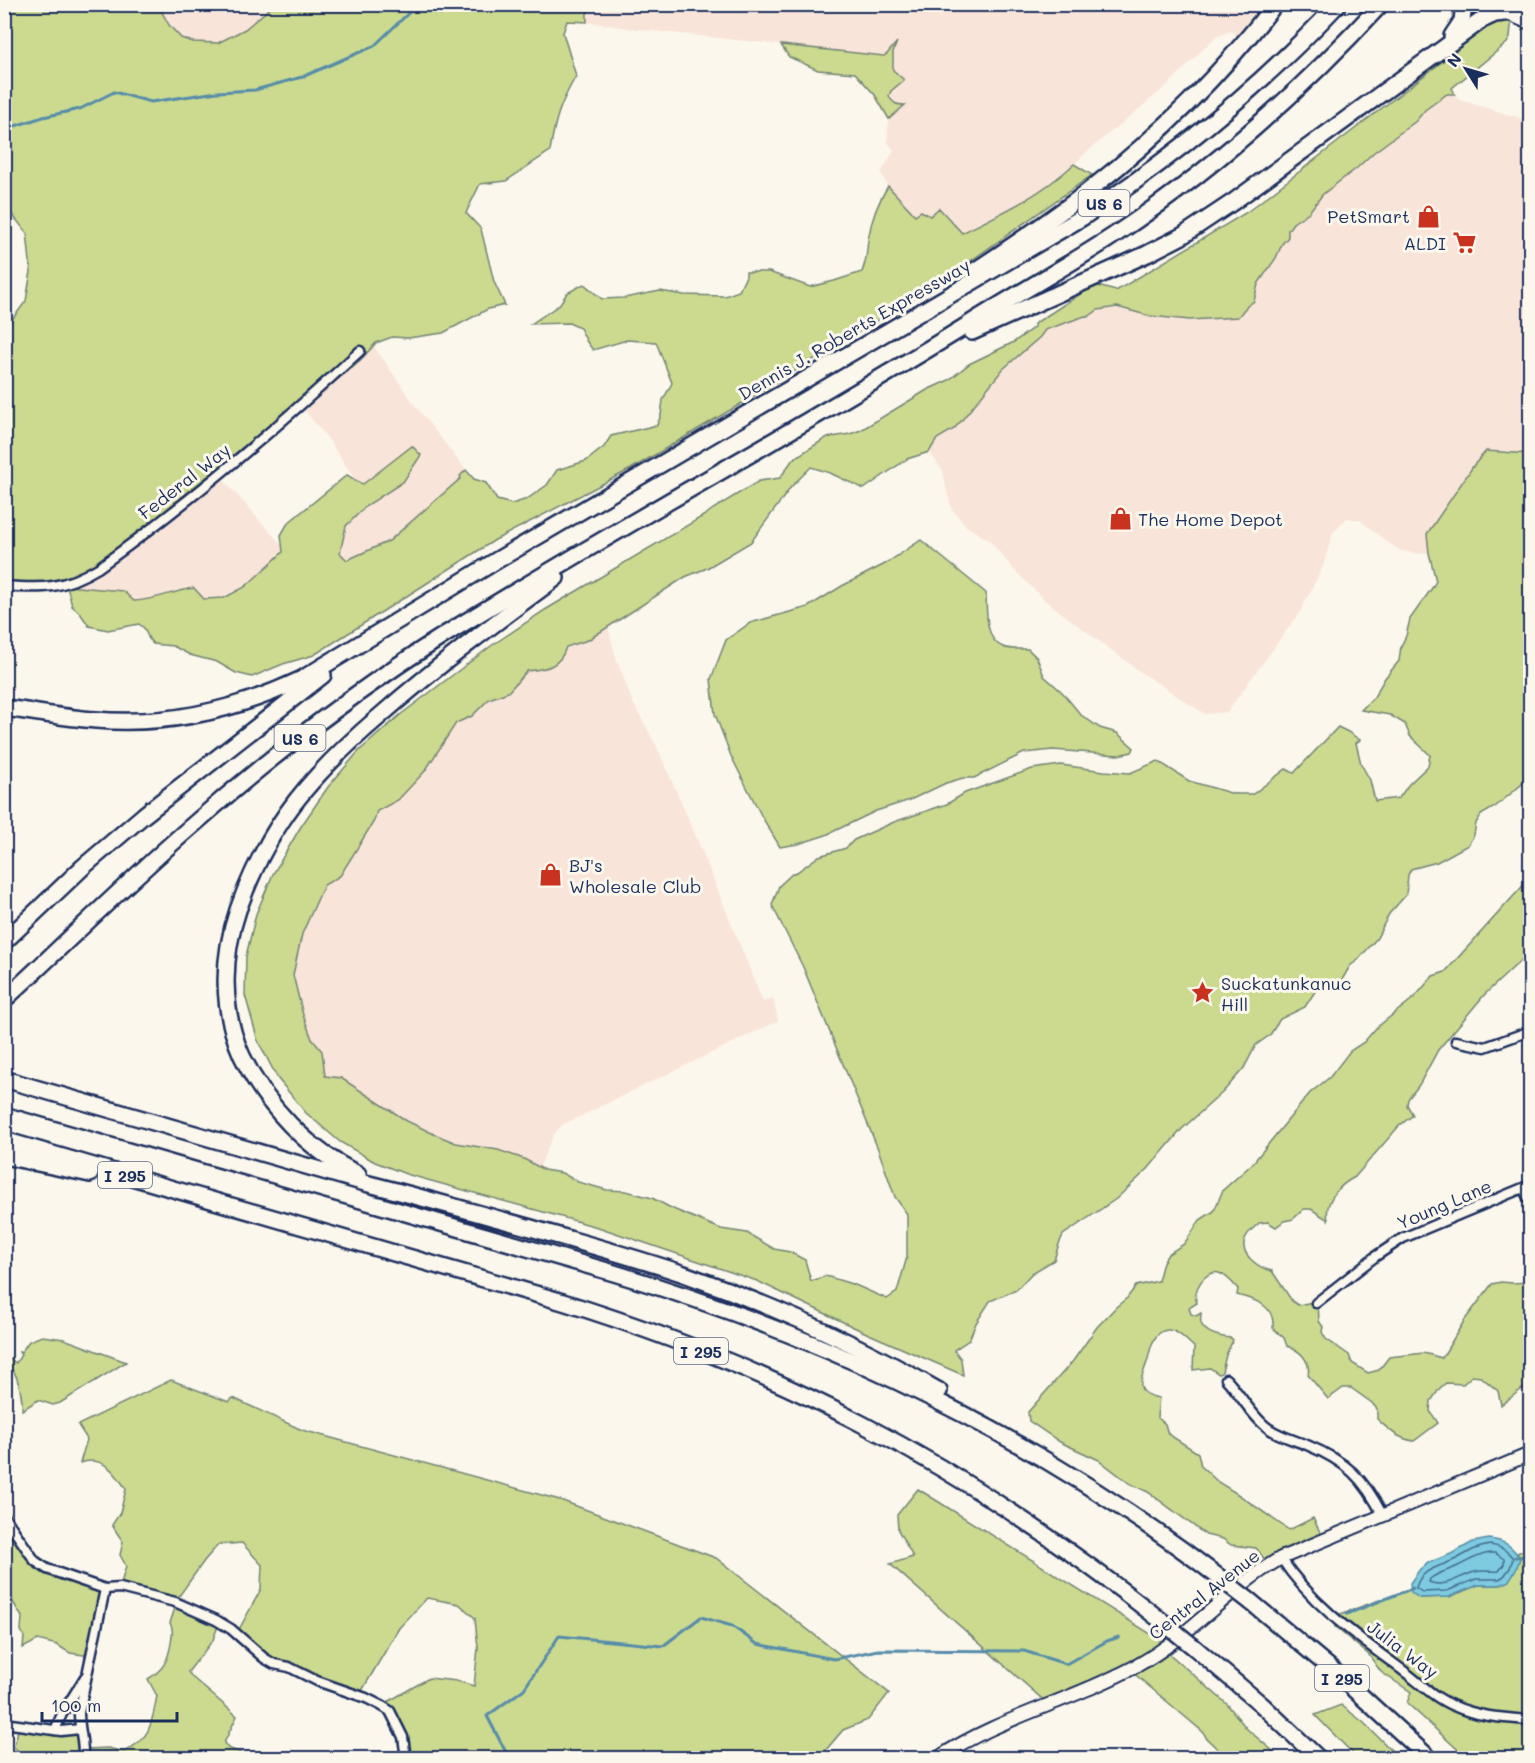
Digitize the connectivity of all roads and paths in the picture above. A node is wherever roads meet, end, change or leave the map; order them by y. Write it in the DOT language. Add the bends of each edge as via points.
graph roads {
  1 [pos="1275,4"];
  2 [pos="1338,4"];
  3 [pos="1381,4"];
  4 [pos="1464,4"];
  5 [pos="1474,4"];
  6 [pos="1507,11"];
  7 [pos="1530,22"];
  8 [pos="1430,57"];
  9 [pos="360,351"];
  10 [pos="841,359"];
  11 [pos="904,364"];
  12 [pos="632,523"];
  13 [pos="4,586"];
  14 [pos="359,644"];
  15 [pos="4,708"];
  16 [pos="4,942"];
  17 [pos="4,1000"];
  18 [pos="1530,1031"];
  19 [pos="1456,1041"];
  20 [pos="4,1079"];
  21 [pos="4,1097"];
  22 [pos="4,1140"];
  23 [pos="4,1156"];
  24 [pos="1527,1187"];
  25 [pos="188,1193"];
  26 [pos="420,1196"];
  27 [pos="1530,1202"];
  28 [pos="1316,1303"];
  29 [pos="1226,1379"];
  30 [pos="1530,1454"];
  31 [pos="1065,1472"];
  32 [pos="4,1516"];
  33 [pos="1383,1516"];
  34 [pos="1281,1558"];
  35 [pos="105,1589"];
  36 [pos="89,1671"];
  37 [pos="1530,1720"];
  38 [pos="4,1723"];
  39 [pos="80,1729"];
  40 [pos="55,1730"];
  41 [pos="83,1758"];
  42 [pos="406,1758"];
  43 [pos="938,1758"];
  44 [pos="1318,1758"];
  45 [pos="1429,1758"];
  1 -- 10 [label="highway" via="1188,103 1092,188"];
  2 -- 10 [label="highway, Dennis J. Roberts Expressway / US 6" via="1240,98 1137,180 1055,234"];
  3 -- 11 [label="highway, US 6" via="1298,90 1197,177 1116,234"];
  4 -- 8 [label="highway" via="1457,30"];
  5 -- 6 [label="main road" via="1490,11"];
  6 -- 7 [label="main road"];
  6 -- 8 [label="highway" via="1486,17"];
  8 -- 11 [label="highway" via="1182,236"];
  9 -- 13 [label="street, Federal Way" via="286,420 98,568 61,585"];
  10 -- 14 [label="highway, Dennis J. Roberts Expressway / US 6"];
  11 -- 12 [label="highway, US 6"];
  12 -- 17 [label="highway, US 6" via="447,634 312,728 184,833"];
  12 -- 26 [label="highway" via="439,665 336,756 276,829 236,917 226,963 226,994 235,1038 255,1080 284,1118 326,1156 360,1175"];
  14 -- 15 [label="highway, US 6" via="279,690 194,716 112,721"];
  14 -- 16 [label="highway" via="82,867"];
  18 -- 19 [label="street" via="1485,1047"];
  20 -- 26 [label="highway"];
  21 -- 31 [label="highway, I 295" via="709,1302 912,1387"];
  22 -- 25 [label="highway, I 295"];
  23 -- 25 [label="highway"];
  24 -- 27 [label="street"];
  24 -- 28 [label="street, Young Lane" via="1403,1238"];
  25 -- 44 [label="highway, I 295, bridge" via="584,1309 686,1345 836,1410 1004,1508 1056,1544 1195,1648"];
  26 -- 31 [label="highway" via="682,1274 776,1310 898,1367 1012,1432"];
  29 -- 33 [label="street" via="1268,1428 1329,1455 1353,1472"];
  30 -- 33 [label="street, Central Avenue"];
  31 -- 45 [label="highway, I 295, bridge" via="1152,1528 1251,1602"];
  32 -- 35 [label="street" via="35,1561"];
  33 -- 34 [label="street, Central Avenue"];
  34 -- 37 [label="street, Julia Way" via="1311,1597 1444,1701 1479,1714"];
  34 -- 43 [label="street, Central Avenue" via="1152,1657 1096,1686 986,1732"];
  35 -- 36 [label="street"];
  35 -- 42 [label="street" via="120,1588 175,1602 231,1629 274,1664 382,1706 390,1711 404,1737"];
  36 -- 39 [label="street" via="79,1713"];
  36 -- 40 [label="street"];
  38 -- 40 [label="street"];
  39 -- 40 [label="street"];
  39 -- 41 [label="street"];
}
